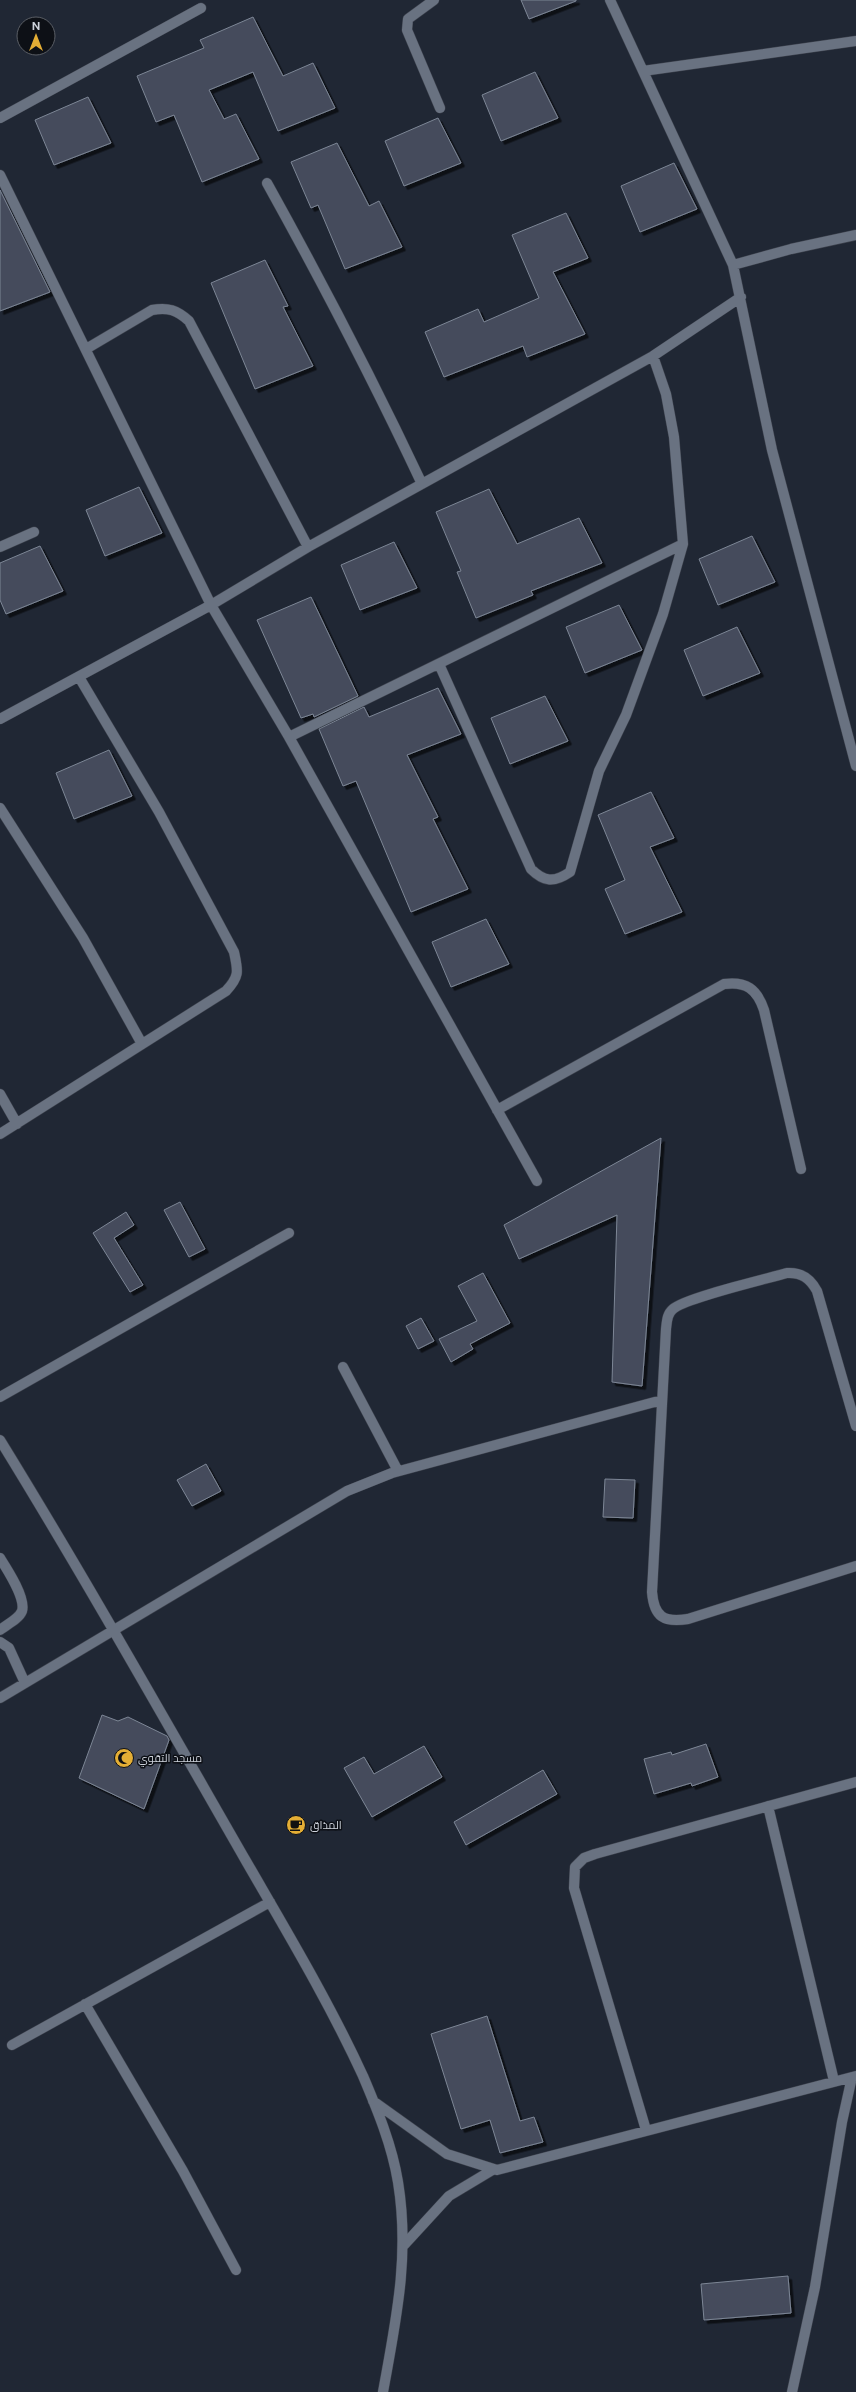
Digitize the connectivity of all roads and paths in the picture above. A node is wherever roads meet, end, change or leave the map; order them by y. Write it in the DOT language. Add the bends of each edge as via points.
graph roads {
  1 [pos="434,0"];
  2 [pos="610,0"];
  3 [pos="201,8"];
  4 [pos="856,41"];
  5 [pos="643,71"];
  6 [pos="440,108"];
  7 [pos="0,118"];
  8 [pos="0,175"];
  9 [pos="267,183"];
  10 [pos="856,235"];
  11 [pos="733,265"];
  12 [pos="741,297"];
  13 [pos="86,349"];
  14 [pos="653,356"];
  15 [pos="422,484"];
  16 [pos="34,532"];
  17 [pos="683,544"];
  18 [pos="0,547"];
  19 [pos="308,547"];
  20 [pos="211,605"];
  21 [pos="439,664"];
  22 [pos="79,677"];
  23 [pos="0,719"];
  24 [pos="289,737"];
  25 [pos="856,766"];
  26 [pos="0,808"];
  27 [pos="142,1044"];
  28 [pos="0,1094"];
  29 [pos="497,1110"];
  30 [pos="16,1124"];
  31 [pos="0,1134"];
  32 [pos="801,1169"];
  33 [pos="537,1182"];
  34 [pos="289,1233"];
  35 [pos="343,1367"];
  36 [pos="0,1398"];
  37 [pos="662,1400"];
  38 [pos="856,1426"];
  39 [pos="0,1440"];
  40 [pos="398,1471"];
  41 [pos="0,1558"];
  42 [pos="856,1566"];
  43 [pos="0,1630"];
  44 [pos="113,1631"];
  45 [pos="0,1642"];
  46 [pos="25,1683"];
  47 [pos="0,1698"];
  48 [pos="856,1782"];
  49 [pos="768,1806"];
  50 [pos="270,1902"];
  51 [pos="85,2004"];
  52 [pos="12,2044"];
  53 [pos="854,2076"];
  54 [pos="834,2082"];
  55 [pos="374,2101"];
  56 [pos="646,2130"];
  57 [pos="494,2169"];
  58 [pos="404,2245"];
  59 [pos="236,2270"];
  60 [pos="383,2392"];
  61 [pos="792,2392"];
  1 -- 6 [label="street" via="408,19 407,30"];
  2 -- 5 [label="street"];
  3 -- 7 [label="street"];
  4 -- 5 [label="street"];
  5 -- 11 [label="street"];
  8 -- 13 [label="street"];
  9 -- 15 [label="street" via="362,359"];
  10 -- 11 [label="street"];
  11 -- 12 [label="street"];
  12 -- 14 [label="street"];
  12 -- 25 [label="street" via="772,450"];
  13 -- 19 [label="street" via="152,310 162,308 180,314 189,321"];
  13 -- 20 [label="street"];
  14 -- 15 [label="street"];
  14 -- 17 [label="street" via="666,394 674,438"];
  15 -- 19 [label="street"];
  16 -- 18 [label="street"];
  17 -- 21 [label="street"];
  17 -- 21 [label="street" via="663,614 626,715 599,771 570,872 560,879 549,881 538,877 530,868"];
  19 -- 20 [label="street"];
  20 -- 22 [label="street"];
  20 -- 24 [label="street"];
  21 -- 24 [label="street"];
  22 -- 23 [label="street"];
  22 -- 27 [label="street" via="159,812 234,952 237,967 235,981 226,990"];
  24 -- 29 [label="street"];
  26 -- 27 [label="street" via="83,938"];
  27 -- 30 [label="street"];
  28 -- 30 [label="street"];
  29 -- 32 [label="street" via="724,984 745,985 756,991 764,1010"];
  29 -- 33 [label="street"];
  30 -- 31 [label="street"];
  34 -- 36 [label="street"];
  35 -- 40 [label="street"];
  37 -- 38 [label="street" via="668,1316 671,1310 688,1302 787,1273 796,1273 810,1280 817,1291"];
  37 -- 40 [label="street"];
  37 -- 42 [label="street" via="652,1592 653,1606 657,1613 675,1621 688,1619"];
  39 -- 44 [label="street"];
  40 -- 44 [label="street" via="347,1491"];
  41 -- 43 [label="street" via="14,1580 22,1604 18,1616"];
  44 -- 46 [label="street"];
  44 -- 50 [label="street"];
  45 -- 46 [label="street" via="9,1648"];
  46 -- 47 [label="street"];
  48 -- 49 [label="street"];
  49 -- 54 [label="street"];
  49 -- 56 [label="street" via="595,1854 584,1858 574,1867 574,1888"];
  50 -- 51 [label="street"];
  50 -- 55 [label="street" via="343,2034"];
  51 -- 52 [label="street"];
  51 -- 59 [label="street" via="183,2170"];
  53 -- 54 [label="street"];
  53 -- 61 [label="street" via="842,2122 815,2287"];
  54 -- 56 [label="street"];
  55 -- 57 [label="street" via="447,2154"];
  55 -- 58 [label="street" via="398,2180"];
  56 -- 57 [label="street"];
  57 -- 58 [label="street" via="449,2196"];
  58 -- 60 [label="street" via="400,2300"];
}
